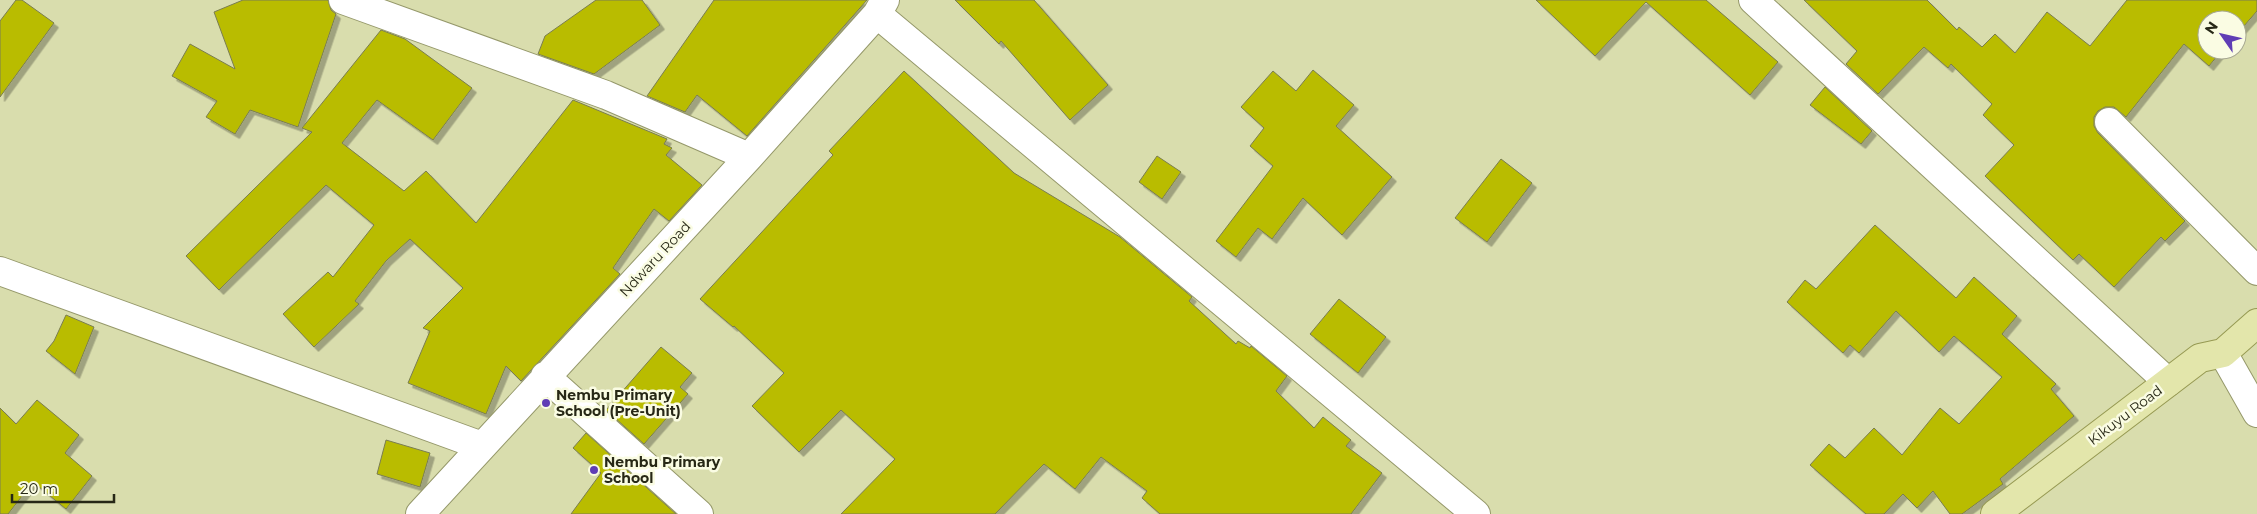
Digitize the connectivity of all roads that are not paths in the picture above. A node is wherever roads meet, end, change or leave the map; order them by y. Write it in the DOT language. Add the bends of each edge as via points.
graph roads {
  1 [pos="343,0"];
  2 [pos="1753,0"];
  3 [pos="881,7"];
  4 [pos="2108,122"];
  5 [pos="749,157"];
  6 [pos="0,271"];
  7 [pos="2257,271"];
  8 [pos="2257,323"];
  9 [pos="2223,353"];
  10 [pos="546,376"];
  11 [pos="2168,382"];
  12 [pos="2257,412"];
  13 [pos="482,446"];
  14 [pos="420,514"];
  15 [pos="699,514"];
  16 [pos="1476,514"];
  17 [pos="1995,514"];
  1 -- 5 [label="street" via="606,95"];
  2 -- 11 [label="street"];
  3 -- 5 [label="street, Ndwaru Road"];
  3 -- 16 [label="street"];
  4 -- 7 [label="street"];
  5 -- 10 [label="street, Ndwaru Road"];
  6 -- 13 [label="street"];
  8 -- 9 [label="main road, Kikuyu Road"];
  9 -- 11 [label="main road, Kikuyu Road" via="2200,358"];
  9 -- 12 [label="street"];
  10 -- 13 [label="street, Ndwaru Road"];
  10 -- 15 [label="street"];
  11 -- 17 [label="main road, Kikuyu Road"];
  13 -- 14 [label="street, Ndwaru Road"];
}
